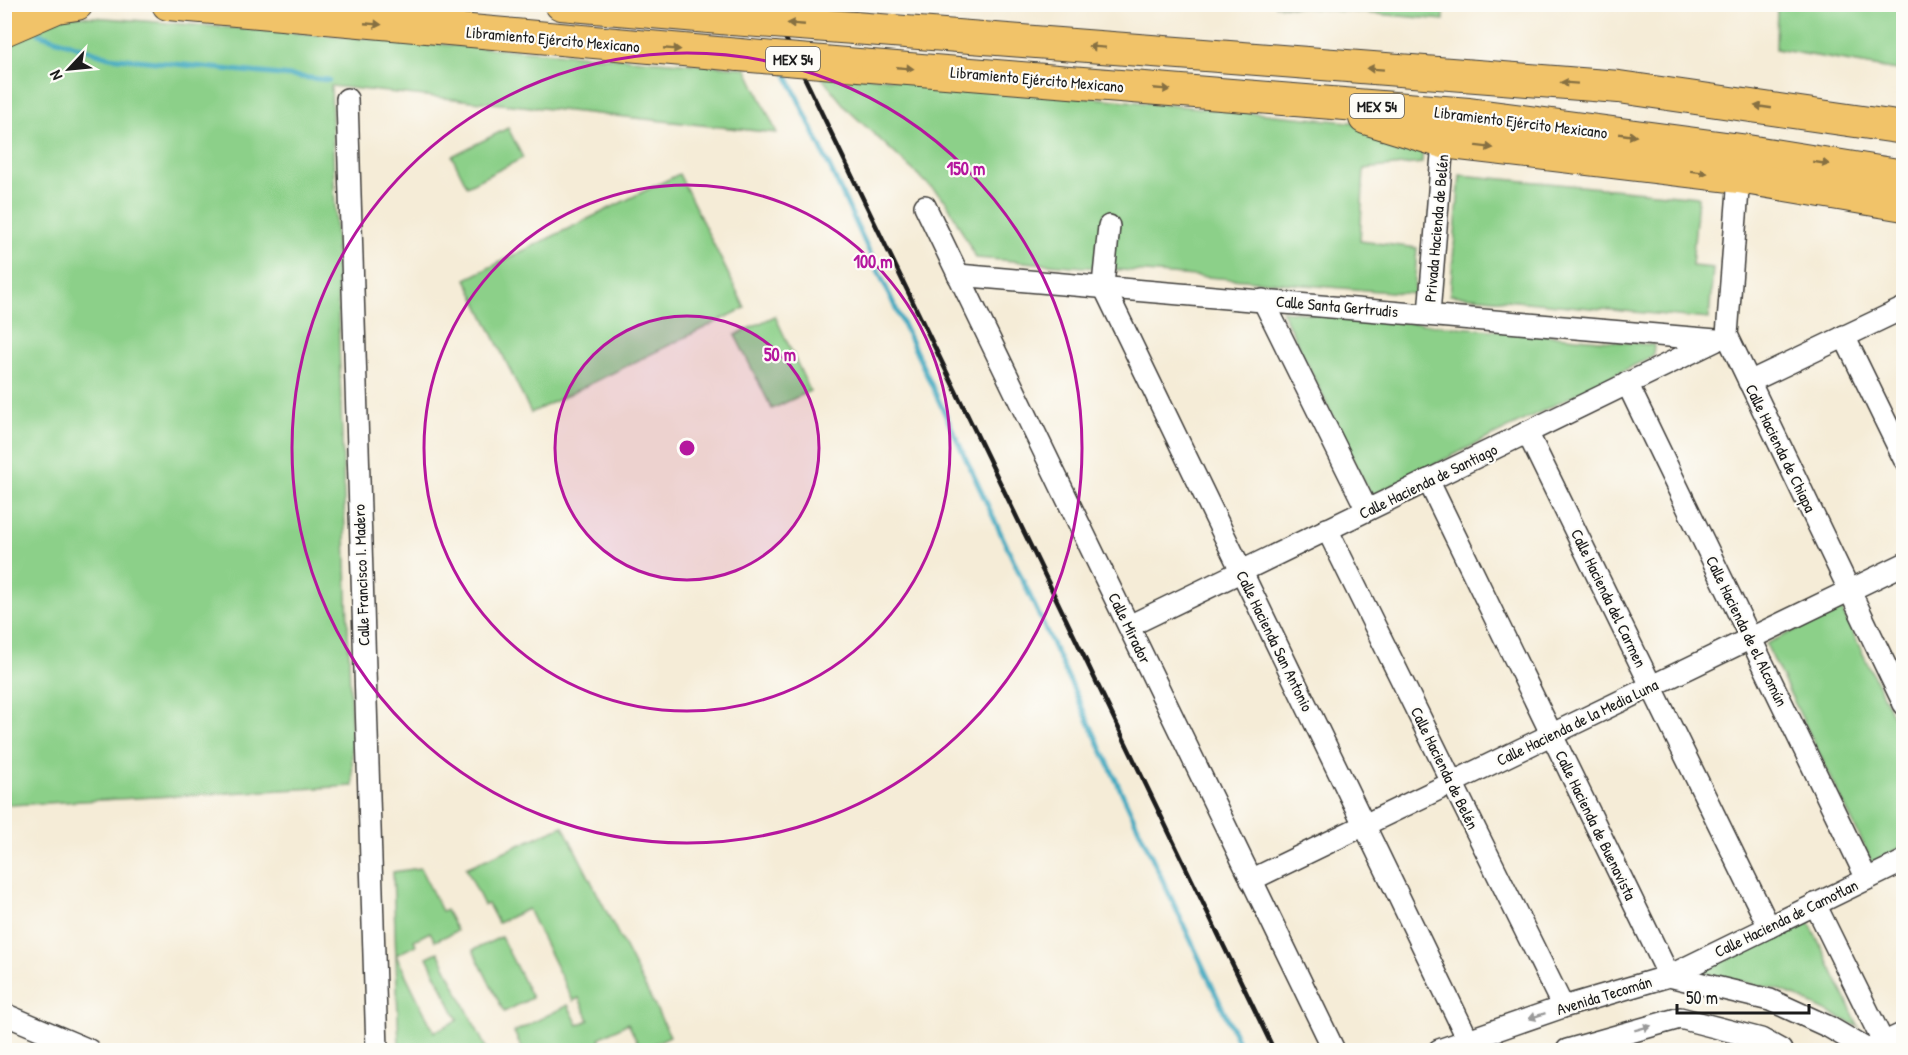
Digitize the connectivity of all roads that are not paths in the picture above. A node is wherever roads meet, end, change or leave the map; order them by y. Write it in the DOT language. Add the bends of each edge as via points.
graph roads {
  1 [pos="77,4"];
  2 [pos="168,4"];
  3 [pos="561,4"];
  4 [pos="4,30"];
  5 [pos="346,99"];
  6 [pos="1307,100"];
  7 [pos="1904,128"];
  8 [pos="1443,142"];
  9 [pos="1904,176"];
  10 [pos="1740,177"];
  11 [pos="925,206"];
  12 [pos="1904,206"];
  13 [pos="1108,226"];
  14 [pos="958,275"];
  15 [pos="1103,285"];
  16 [pos="1263,300"];
  17 [pos="1904,308"];
  18 [pos="1430,314"];
  19 [pos="1844,336"];
  20 [pos="1721,338"];
  21 [pos="1749,382"];
  22 [pos="1627,383"];
  23 [pos="1527,432"];
  24 [pos="1904,459"];
  25 [pos="1428,480"];
  26 [pos="1367,510"];
  27 [pos="1327,530"];
  28 [pos="1904,564"];
  29 [pos="1241,571"];
  30 [pos="1849,590"];
  31 [pos="1129,626"];
  32 [pos="1750,638"];
  33 [pos="1652,686"];
  34 [pos="1904,704"];
  35 [pos="1552,735"];
  36 [pos="1452,783"];
  37 [pos="1364,825"];
  38 [pos="1904,861"];
  39 [pos="1867,879"];
  40 [pos="1251,880"];
  41 [pos="1815,904"];
  42 [pos="1769,927"];
  43 [pos="1669,976"];
  44 [pos="1563,1007"];
  45 [pos="4,1014"];
  46 [pos="1904,1033"];
  47 [pos="1608,1044"];
  48 [pos="1471,1045"];
  49 [pos="1875,1049"];
  50 [pos="89,1050"];
  51 [pos="377,1050"];
  52 [pos="1334,1050"];
  53 [pos="1439,1050"];
  54 [pos="1567,1050"];
  55 [pos="1781,1050"];
  1 -- 4 [label="highway" via="57,7"];
  2 -- 6 [label="highway, Libramiento Ejército Mexicano / MEX 54, one-way, bridge"];
  7 -- 3 [label="highway, MEX 54, one-way, bridge" via="1619,87"];
  5 -- 51 [label="street, Calle Francisco I. Madero"];
  6 -- 8 [label="highway"];
  6 -- 9 [label="highway, Libramiento Ejército Mexicano / MEX 54, one-way" via="1493,117"];
  8 -- 10 [label="highway, one-way"];
  8 -- 18 [label="street, Privada Hacienda de Belén"];
  10 -- 12 [label="highway"];
  10 -- 20 [label="street"];
  11 -- 14 [label="street, Calle Mirador"];
  13 -- 15 [label="street"];
  14 -- 15 [label="street, Calle Santa Gertrudis"];
  14 -- 31 [label="street, Calle Mirador"];
  15 -- 16 [label="street, Calle Santa Gertrudis"];
  15 -- 29 [label="street, Calle Hacienda San Antonio"];
  16 -- 18 [label="street, Calle Santa Gertrudis"];
  16 -- 26 [label="street"];
  17 -- 19 [label="street"];
  18 -- 20 [label="street, Calle Santa Gertrudis"];
  19 -- 21 [label="street"];
  19 -- 24 [label="street"];
  20 -- 21 [label="street, Calle Hacienda de Chiapa"];
  20 -- 22 [label="street, Calle Hacienda de Santiago"];
  21 -- 30 [label="street, Calle Hacienda de Chiapa"];
  22 -- 23 [label="street, Calle Hacienda de Santiago"];
  22 -- 32 [label="street, Calle Hacienda de el Alcomún"];
  23 -- 25 [label="street, Calle Hacienda de Santiago"];
  23 -- 33 [label="street, Calle Hacienda del Carmen"];
  25 -- 26 [label="street, Calle Hacienda de Santiago"];
  25 -- 35 [label="street, Calle Hacienda de Buenavista"];
  26 -- 27 [label="street, Calle Hacienda de Santiago"];
  27 -- 29 [label="street, Calle Hacienda de Santiago"];
  27 -- 36 [label="street, Calle Hacienda de Belén"];
  28 -- 30 [label="street, Calle Hacienda de la Media Luna"];
  29 -- 31 [label="street, Calle Hacienda de Santiago"];
  29 -- 37 [label="street, Calle Hacienda San Antonio"];
  30 -- 32 [label="street, Calle Hacienda de la Media Luna"];
  30 -- 34 [label="street, Calle Hacienda de Chiapa"];
  31 -- 40 [label="street, Calle Mirador"];
  32 -- 33 [label="street, Calle Hacienda de la Media Luna"];
  32 -- 39 [label="street, Calle Hacienda de el Alcomún"];
  33 -- 35 [label="street, Calle Hacienda de la Media Luna"];
  33 -- 42 [label="street, Calle Hacienda del Carmen"];
  35 -- 36 [label="street, Calle Hacienda de la Media Luna"];
  35 -- 43 [label="street, Calle Hacienda de Buenavista"];
  36 -- 37 [label="street, Calle Hacienda de la Media Luna"];
  36 -- 44 [label="street, Calle Hacienda de Belén"];
  37 -- 40 [label="street, Calle Hacienda de la Media Luna"];
  37 -- 48 [label="street, Calle Hacienda San Antonio"];
  38 -- 39 [label="street, Calle Hacienda de Camotlan"];
  39 -- 41 [label="street, Calle Hacienda de Camotlan"];
  40 -- 52 [label="street, Calle Mirador"];
  41 -- 42 [label="street, Calle Hacienda de Camotlan"];
  41 -- 49 [label="street"];
  42 -- 43 [label="street, Calle Hacienda de Camotlan"];
  43 -- 44 [label="street, Avenida Tecomán"];
  43 -- 49 [label="street, Avenida Tecomán" via="1770,1000"];
  44 -- 48 [label="street, Avenida Tecomán, one-way"];
  45 -- 50 [label="street"];
  46 -- 49 [label="street"];
  47 -- 54 [label="street"];
  47 -- 55 [label="street, one-way" via="1680,1018 1761,1039"];
  48 -- 53 [label="street, Avenida Tecomán"];
}
